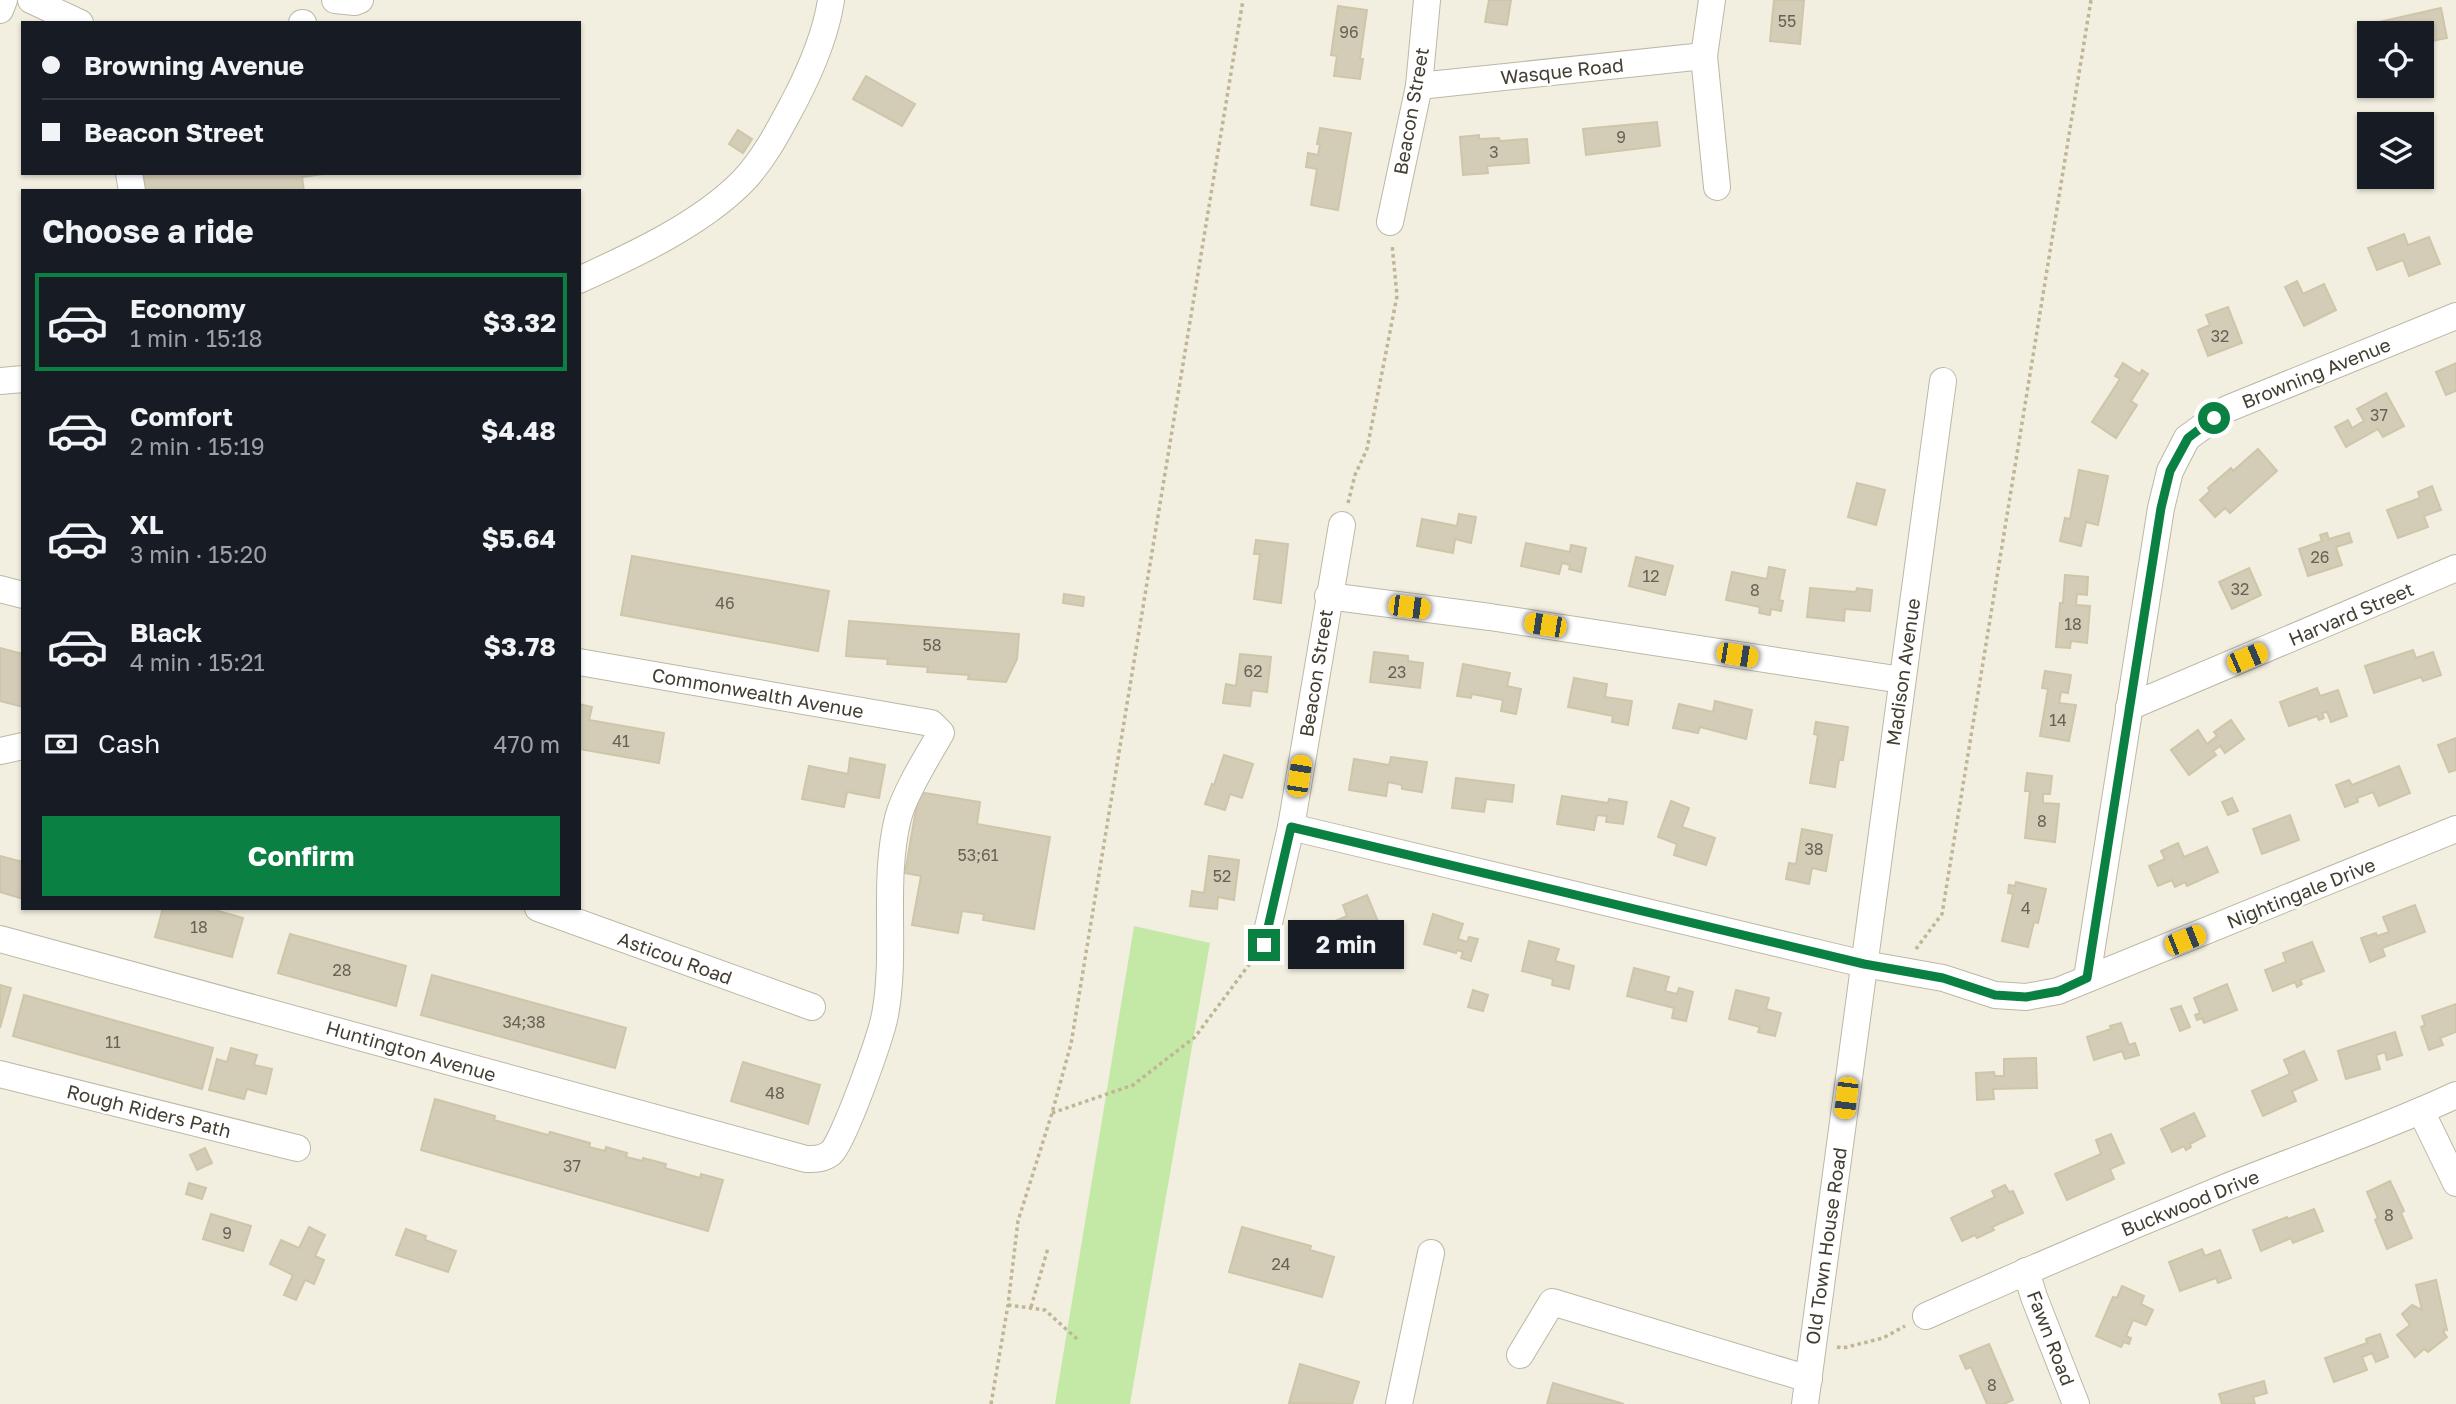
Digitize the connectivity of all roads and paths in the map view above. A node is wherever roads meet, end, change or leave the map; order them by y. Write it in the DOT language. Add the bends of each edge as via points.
graph roads {
  1 [pos="4,0"];
  2 [pos="31,0"];
  3 [pos="831,0"];
  4 [pos="1243,0"];
  5 [pos="1427,0"];
  6 [pos="1712,0"];
  7 [pos="2091,0"];
  8 [pos="0,10"];
  9 [pos="76,21"];
  10 [pos="1704,56"];
  11 [pos="1419,86"];
  12 [pos="1717,187"];
  13 [pos="1390,222"];
  14 [pos="581,279"];
  15 [pos="2456,316"];
  16 [pos="21,379"];
  17 [pos="0,381"];
  18 [pos="1944,381"];
  19 [pos="1342,526"];
  20 [pos="2456,568"];
  21 [pos="0,589"];
  22 [pos="21,594"];
  23 [pos="1328,596"];
  24 [pos="581,662"];
  25 [pos="1902,680"];
  26 [pos="2129,707"];
  27 [pos="21,746"];
  28 [pos="0,751"];
  29 [pos="1291,827"];
  30 [pos="2456,829"];
  31 [pos="544,910"];
  32 [pos="0,939"];
  33 [pos="1264,945"];
  34 [pos="1864,964"];
  35 [pos="1900,970"];
  36 [pos="2087,978"];
  37 [pos="812,1007"];
  38 [pos="0,1074"];
  39 [pos="2456,1095"];
  40 [pos="2421,1111"];
  41 [pos="1052,1113"];
  42 [pos="297,1148"];
  43 [pos="822,1159"];
  44 [pos="2456,1183"];
  45 [pos="1048,1248"];
  46 [pos="1431,1253"];
  47 [pos="2026,1271"];
  48 [pos="1008,1304"];
  49 [pos="1031,1308"];
  50 [pos="1926,1316"];
  51 [pos="1077,1339"];
  52 [pos="1814,1341"];
  53 [pos="1520,1355"];
  54 [pos="1807,1391"];
  55 [pos="991,1404"];
  56 [pos="1399,1404"];
  57 [pos="2076,1404"];
  1 -- 8 [label="street"];
  2 -- 9 [label="street"];
  3 -- 14 [label="street" via="805,81 776,137 743,181 692,222"];
  4 -- 41 [label="path" via="1071,1044"];
  5 -- 11 [label="street, Beacon Street"];
  6 -- 10 [label="street"];
  7 -- 35 [label="path" via="1942,914"];
  10 -- 11 [label="street, Wasque Road"];
  10 -- 12 [label="street"];
  11 -- 13 [label="street, Beacon Street"];
  13 -- 19 [label="path" via="1397,296 1367,449"];
  15 -- 26 [label="street, Browning Avenue" via="2227,409 2188,438 2170,471 2161,508"];
  16 -- 17 [label="street"];
  18 -- 25 [label="street, Madison Avenue"];
  19 -- 23 [label="street, Beacon Street"];
  20 -- 26 [label="street, Harvard Street"];
  21 -- 22 [label="street"];
  23 -- 25 [label="street"];
  23 -- 29 [label="street, Beacon Street"];
  24 -- 43 [label="street, Commonwealth Avenue" via="931,723 941,733 899,817 890,877 891,949 885,1015 851,1116 833,1151"];
  25 -- 34 [label="street, Madison Avenue"];
  26 -- 36 [label="street, Browning Avenue"];
  27 -- 28 [label="street"];
  29 -- 33 [label="street, Beacon Street"];
  29 -- 34 [label="street, Nightingale Drive"];
  30 -- 36 [label="street, Nightingale Drive"];
  31 -- 37 [label="street, Asticou Road"];
  32 -- 43 [label="street, Huntington Avenue" via="602,1105 806,1159"];
  33 -- 41 [label="path" via="1195,1037 1133,1085"];
  34 -- 35 [label="street, Nightingale Drive"];
  34 -- 52 [label="street, Old Town House Road"];
  35 -- 36 [label="street, Nightingale Drive" via="1995,995 2026,997 2059,991"];
  38 -- 42 [label="street, Rough Riders Path"];
  39 -- 40 [label="street, Buckwood Drive"];
  40 -- 44 [label="street"];
  40 -- 47 [label="street, Buckwood Drive"];
  41 -- 48 [label="path" via="1018,1221"];
  45 -- 49 [label="path"];
  46 -- 56 [label="street"];
  47 -- 50 [label="street, Buckwood Drive"];
  47 -- 57 [label="street, Fawn Road"];
  48 -- 49 [label="path"];
  48 -- 55 [label="path"];
  49 -- 51 [label="path" via="1045,1310"];
  50 -- 52 [label="path" via="1883,1338 1843,1348"];
  52 -- 54 [label="street, Old Town House Road"];
  53 -- 54 [label="street" via="1552,1302"];
}
